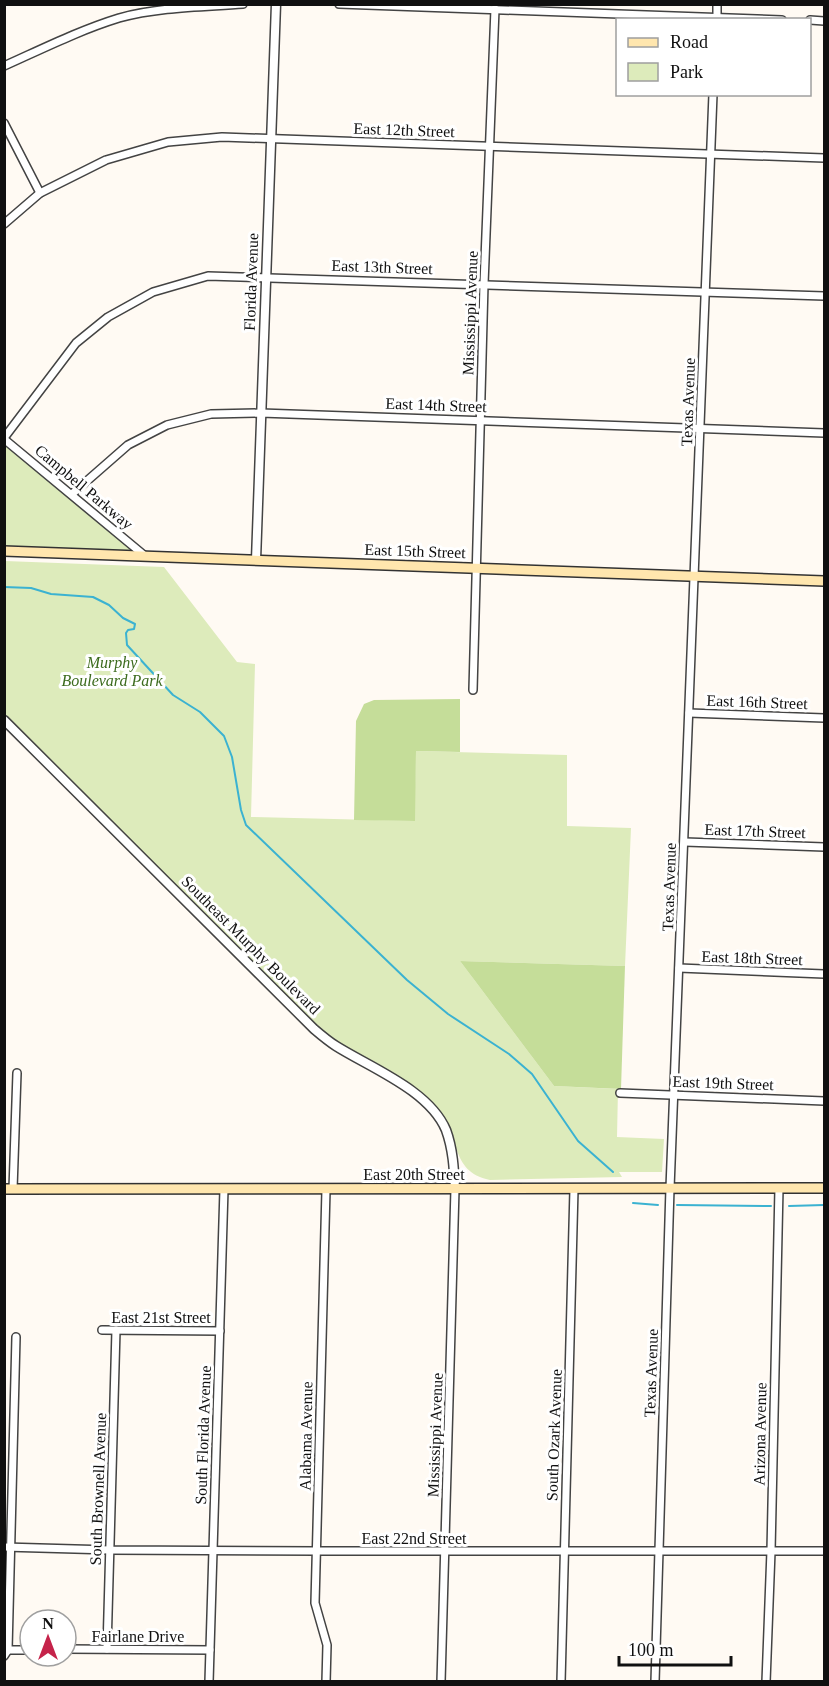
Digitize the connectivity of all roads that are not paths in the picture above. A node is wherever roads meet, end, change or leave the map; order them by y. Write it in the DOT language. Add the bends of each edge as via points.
graph roads {
  1 [pos="243,4"];
  2 [pos="276,4"];
  3 [pos="339,4"];
  4 [pos="717,4"];
  5 [pos="174,6"];
  6 [pos="433,6"];
  7 [pos="495,9"];
  8 [pos="717,18"];
  9 [pos="4,66"];
  10 [pos="713,96"];
  11 [pos="4,123"];
  12 [pos="271,140"];
  13 [pos="490,147"];
  14 [pos="711,154"];
  15 [pos="825,158"];
  16 [pos="40,193"];
  17 [pos="4,224"];
  18 [pos="266,276"];
  19 [pos="484,284"];
  20 [pos="706,291"];
  21 [pos="825,296"];
  22 [pos="261,413"];
  23 [pos="480,420"];
  24 [pos="700,428"];
  25 [pos="825,433"];
  26 [pos="4,438"];
  27 [pos="72,494"];
  28 [pos="4,551"];
  29 [pos="146,557"];
  30 [pos="256,560"];
  31 [pos="476,568"];
  32 [pos="695,576"];
  33 [pos="825,581"];
  34 [pos="473,690"];
  35 [pos="689,713"];
  36 [pos="825,718"];
  37 [pos="4,720"];
  38 [pos="685,842"];
  39 [pos="825,847"];
  40 [pos="679,968"];
  41 [pos="825,974"];
  42 [pos="17,1073"];
  43 [pos="620,1093"];
  44 [pos="674,1095"];
  45 [pos="825,1101"];
  46 [pos="670,1188"];
  47 [pos="779,1188"];
  48 [pos="825,1188"];
  49 [pos="9,1189"];
  50 [pos="224,1189"];
  51 [pos="456,1189"];
  52 [pos="574,1189"];
  53 [pos="326,1190"];
  54 [pos="102,1330"];
  55 [pos="116,1330"];
  56 [pos="220,1331"];
  57 [pos="16,1337"];
  58 [pos="7,1547"];
  59 [pos="110,1550"];
  60 [pos="213,1550"];
  61 [pos="317,1551"];
  62 [pos="445,1551"];
  63 [pos="565,1551"];
  64 [pos="659,1551"];
  65 [pos="771,1551"];
  66 [pos="825,1551"];
  67 [pos="78,1649"];
  68 [pos="107,1649"];
  69 [pos="210,1650"];
  70 [pos="6,1653"];
  71 [pos="209,1682"];
  72 [pos="326,1682"];
  73 [pos="441,1682"];
  74 [pos="561,1682"];
  75 [pos="655,1682"];
  76 [pos="766,1682"];
  1 -- 5 [label="street"];
  2 -- 12 [label="street, Florida Avenue"];
  3 -- 6 [label="street"];
  4 -- 8 [label="street"];
  5 -- 9 [label="street" via="120,18"];
  6 -- 7 [label="street"];
  7 -- 8 [label="street"];
  7 -- 13 [label="street, Mississippi Avenue"];
  10 -- 14 [label="street, Texas Avenue"];
  11 -- 16 [label="street"];
  12 -- 13 [label="street, East 12th Street"];
  12 -- 16 [label="street, East 12th Street" via="213,138 151,146 106,160"];
  12 -- 18 [label="street, Florida Avenue"];
  13 -- 14 [label="street, East 12th Street"];
  13 -- 19 [label="street, Mississippi Avenue"];
  14 -- 15 [label="street, East 12th Street"];
  14 -- 20 [label="street, Texas Avenue"];
  16 -- 17 [label="street, East 12th Street"];
  18 -- 19 [label="street, East 13th Street"];
  18 -- 22 [label="street, Florida Avenue"];
  18 -- 26 [label="street, East 13th Street" via="208,276 153,292 108,317 76,343"];
  19 -- 20 [label="street, East 13th Street"];
  19 -- 23 [label="street, Mississippi Avenue"];
  20 -- 21 [label="street, East 13th Street"];
  20 -- 24 [label="street, Texas Avenue"];
  22 -- 23 [label="street, East 14th Street"];
  22 -- 27 [label="street, East 14th Street" via="211,414 167,426 128,445"];
  22 -- 30 [label="street, Florida Avenue"];
  23 -- 24 [label="street, East 14th Street"];
  23 -- 31 [label="street, Mississippi Avenue"];
  24 -- 25 [label="street, East 14th Street"];
  24 -- 32 [label="street, Texas Avenue"];
  26 -- 27 [label="street, Campbell Parkway"];
  27 -- 29 [label="street, Campbell Parkway"];
  28 -- 29 [label="main road, East 15th Street"];
  29 -- 30 [label="main road, East 15th Street"];
  30 -- 31 [label="main road, East 15th Street"];
  31 -- 32 [label="main road, East 15th Street"];
  31 -- 34 [label="street, Mississippi Avenue"];
  32 -- 33 [label="main road, East 15th Street"];
  32 -- 35 [label="street, Texas Avenue"];
  35 -- 36 [label="street, East 16th Street"];
  35 -- 38 [label="street, Texas Avenue"];
  37 -- 51 [label="street, Southeast Murphy Boulevard" via="314,1029 433,1110 449,1140"];
  38 -- 39 [label="street, East 17th Street"];
  38 -- 40 [label="street, Texas Avenue"];
  40 -- 41 [label="street, East 18th Street"];
  40 -- 44 [label="street, Texas Avenue"];
  42 -- 49 [label="street"];
  43 -- 44 [label="street, East 19th Street"];
  44 -- 45 [label="street, East 19th Street"];
  44 -- 46 [label="street, Texas Avenue"];
  46 -- 47 [label="main road, East 20th Street"];
  46 -- 52 [label="main road, East 20th Street"];
  46 -- 64 [label="street, Texas Avenue"];
  47 -- 48 [label="main road, East 20th Street"];
  47 -- 65 [label="street, Arizona Avenue"];
  49 -- 50 [label="main road, East 20th Street"];
  50 -- 53 [label="main road, East 20th Street"];
  50 -- 56 [label="street, South Florida Avenue"];
  51 -- 52 [label="main road, East 20th Street"];
  51 -- 53 [label="main road, East 20th Street"];
  51 -- 62 [label="street, Mississippi Avenue"];
  52 -- 63 [label="street, South Ozark Avenue"];
  53 -- 61 [label="street, Alabama Avenue"];
  54 -- 55 [label="street, East 21st Street"];
  55 -- 56 [label="street, East 21st Street"];
  55 -- 59 [label="street, South Brownell Avenue"];
  56 -- 60 [label="street, South Florida Avenue"];
  57 -- 58 [label="street"];
  58 -- 59 [label="street, East 22nd Street"];
  58 -- 70 [label="street"];
  59 -- 60 [label="street, East 22nd Street"];
  59 -- 68 [label="street, South Brownell Avenue"];
  60 -- 61 [label="street, East 22nd Street"];
  60 -- 69 [label="street, South Florida Avenue"];
  61 -- 62 [label="street, East 22nd Street"];
  61 -- 72 [label="street, Alabama Avenue" via="315,1603 327,1645"];
  62 -- 63 [label="street, East 22nd Street"];
  62 -- 73 [label="street, Mississippi Avenue"];
  63 -- 64 [label="street, East 22nd Street"];
  63 -- 74 [label="street, South Ozark Avenue"];
  64 -- 65 [label="street, East 22nd Street"];
  64 -- 75 [label="street, Texas Avenue"];
  65 -- 66 [label="street, East 22nd Street"];
  65 -- 76 [label="street, Arizona Avenue"];
  67 -- 68 [label="street, Fairlane Drive"];
  68 -- 69 [label="street, Fairlane Drive"];
  69 -- 71 [label="street, South Florida Avenue"];
}
